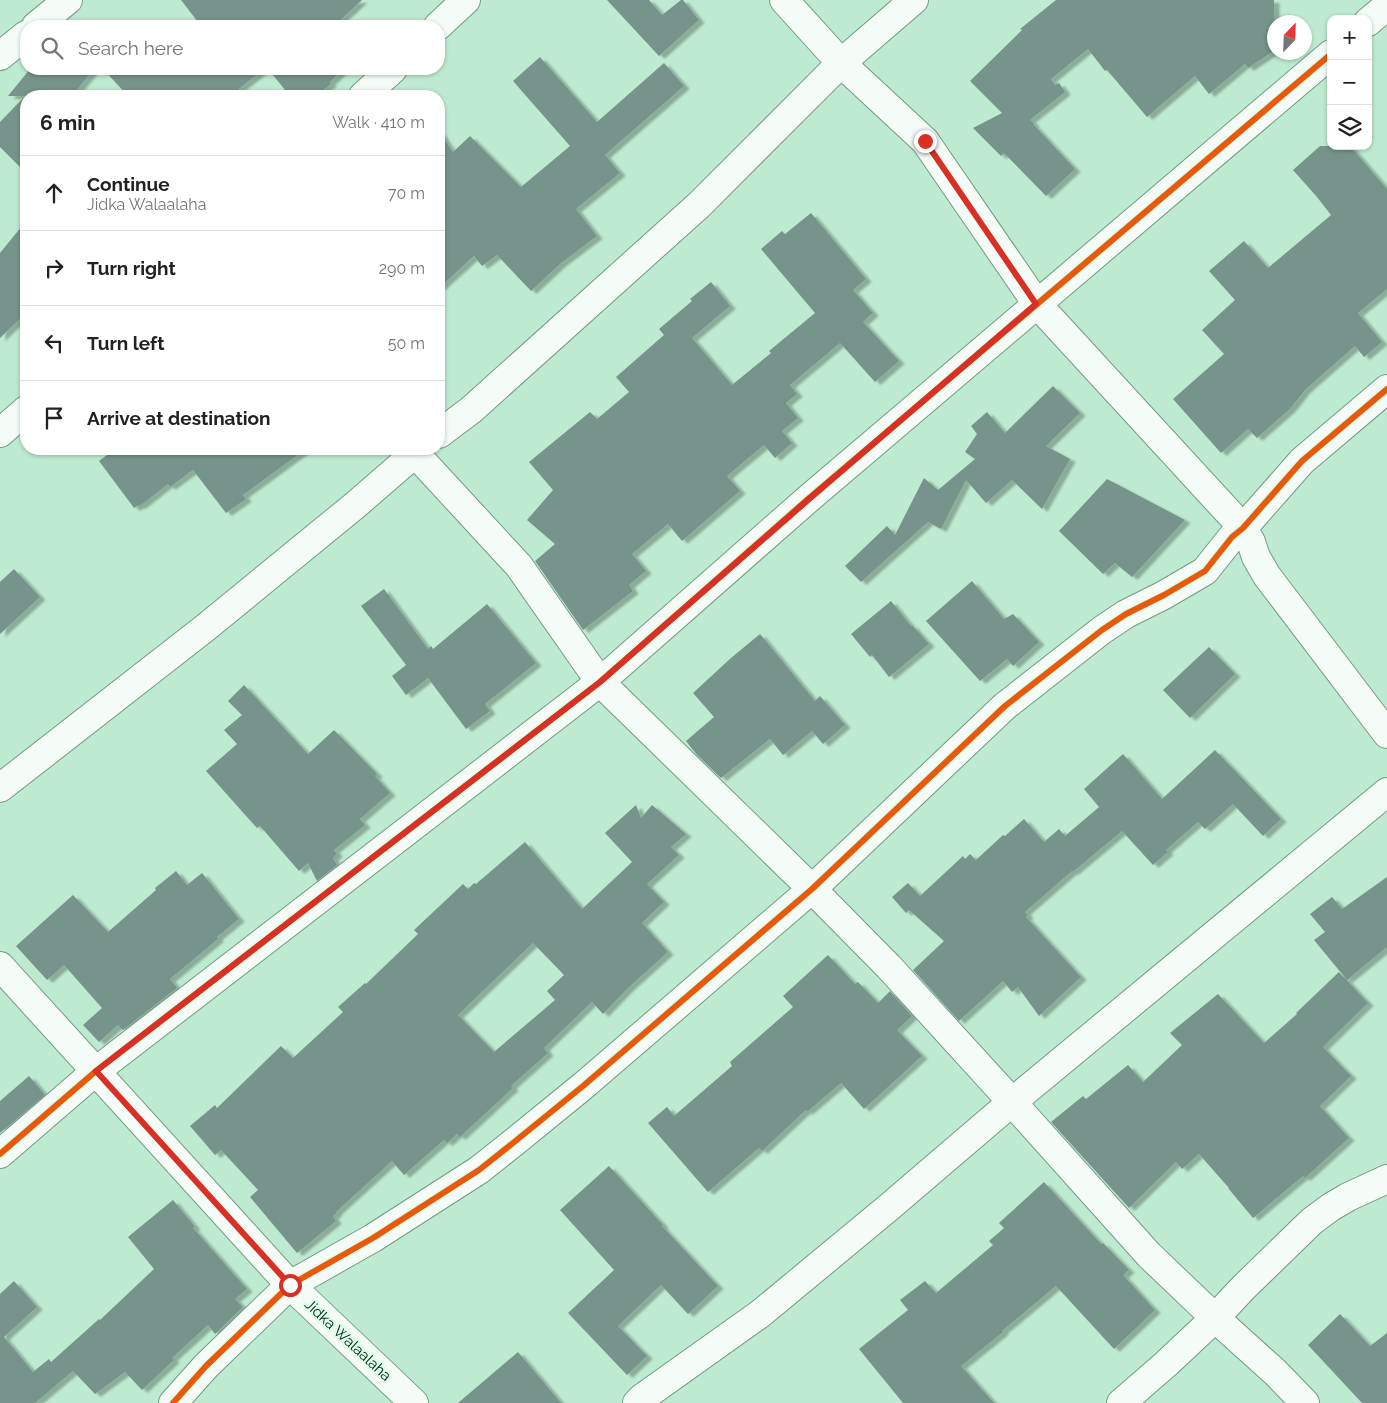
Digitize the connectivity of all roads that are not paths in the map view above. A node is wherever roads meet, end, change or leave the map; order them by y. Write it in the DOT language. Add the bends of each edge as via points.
graph roads {
  1 [pos="68,0"];
  2 [pos="466,0"];
  3 [pos="784,0"];
  4 [pos="914,0"];
  5 [pos="1387,6"];
  6 [pos="1372,19"];
  7 [pos="43,20"];
  8 [pos="444,20"];
  9 [pos="20,40"];
  10 [pos="0,56"];
  11 [pos="1327,57"];
  12 [pos="842,63"];
  13 [pos="386,75"];
  14 [pos="370,90"];
  15 [pos="1036,304"];
  16 [pos="1387,389"];
  17 [pos="20,416"];
  18 [pos="445,430"];
  19 [pos="0,434"];
  20 [pos="410,455"];
  21 [pos="420,455"];
  22 [pos="1243,528"];
  23 [pos="600,682"];
  24 [pos="1387,734"];
  25 [pos="0,788"];
  26 [pos="1387,792"];
  27 [pos="812,889"];
  28 [pos="0,966"];
  29 [pos="96,1071"];
  30 [pos="1012,1102"];
  31 [pos="0,1154"];
  32 [pos="1387,1179"];
  33 [pos="290,1285"];
  34 [pos="1215,1318"];
  35 [pos="173,1403"];
  36 [pos="414,1403"];
  37 [pos="637,1403"];
  38 [pos="1121,1403"];
  39 [pos="1305,1403"];
  1 -- 7 [label="street"];
  2 -- 8 [label="street"];
  3 -- 12 [label="street"];
  4 -- 12 [label="street"];
  5 -- 6 [label="street"];
  9 -- 10 [label="street"];
  11 -- 15 [label="street"];
  12 -- 15 [label="street" via="925,141"];
  12 -- 18 [label="street" via="698,205 471,410"];
  13 -- 14 [label="street"];
  15 -- 22 [label="street"];
  15 -- 23 [label="street"];
  16 -- 22 [label="street" via="1302,461"];
  17 -- 19 [label="street"];
  20 -- 25 [label="street" via="353,507 204,628"];
  21 -- 23 [label="street" via="520,566"];
  22 -- 24 [label="street" via="1267,576"];
  22 -- 27 [label="street" via="1205,571 1102,630 1005,706"];
  23 -- 27 [label="street"];
  23 -- 29 [label="street"];
  26 -- 30 [label="street"];
  27 -- 30 [label="street" via="889,967"];
  27 -- 33 [label="street" via="583,1086 479,1170 373,1238"];
  28 -- 29 [label="street, Jidka Walaalaha"];
  29 -- 31 [label="street"];
  29 -- 33 [label="street, Jidka Walaalaha"];
  30 -- 34 [label="street" via="1149,1254"];
  30 -- 37 [label="street" via="760,1314"];
  32 -- 34 [label="street" via="1348,1196 1312,1221"];
  33 -- 35 [label="street" via="206,1366"];
  33 -- 36 [label="street, Jidka Walaalaha"];
  34 -- 38 [label="street"];
  34 -- 39 [label="street"];
}
